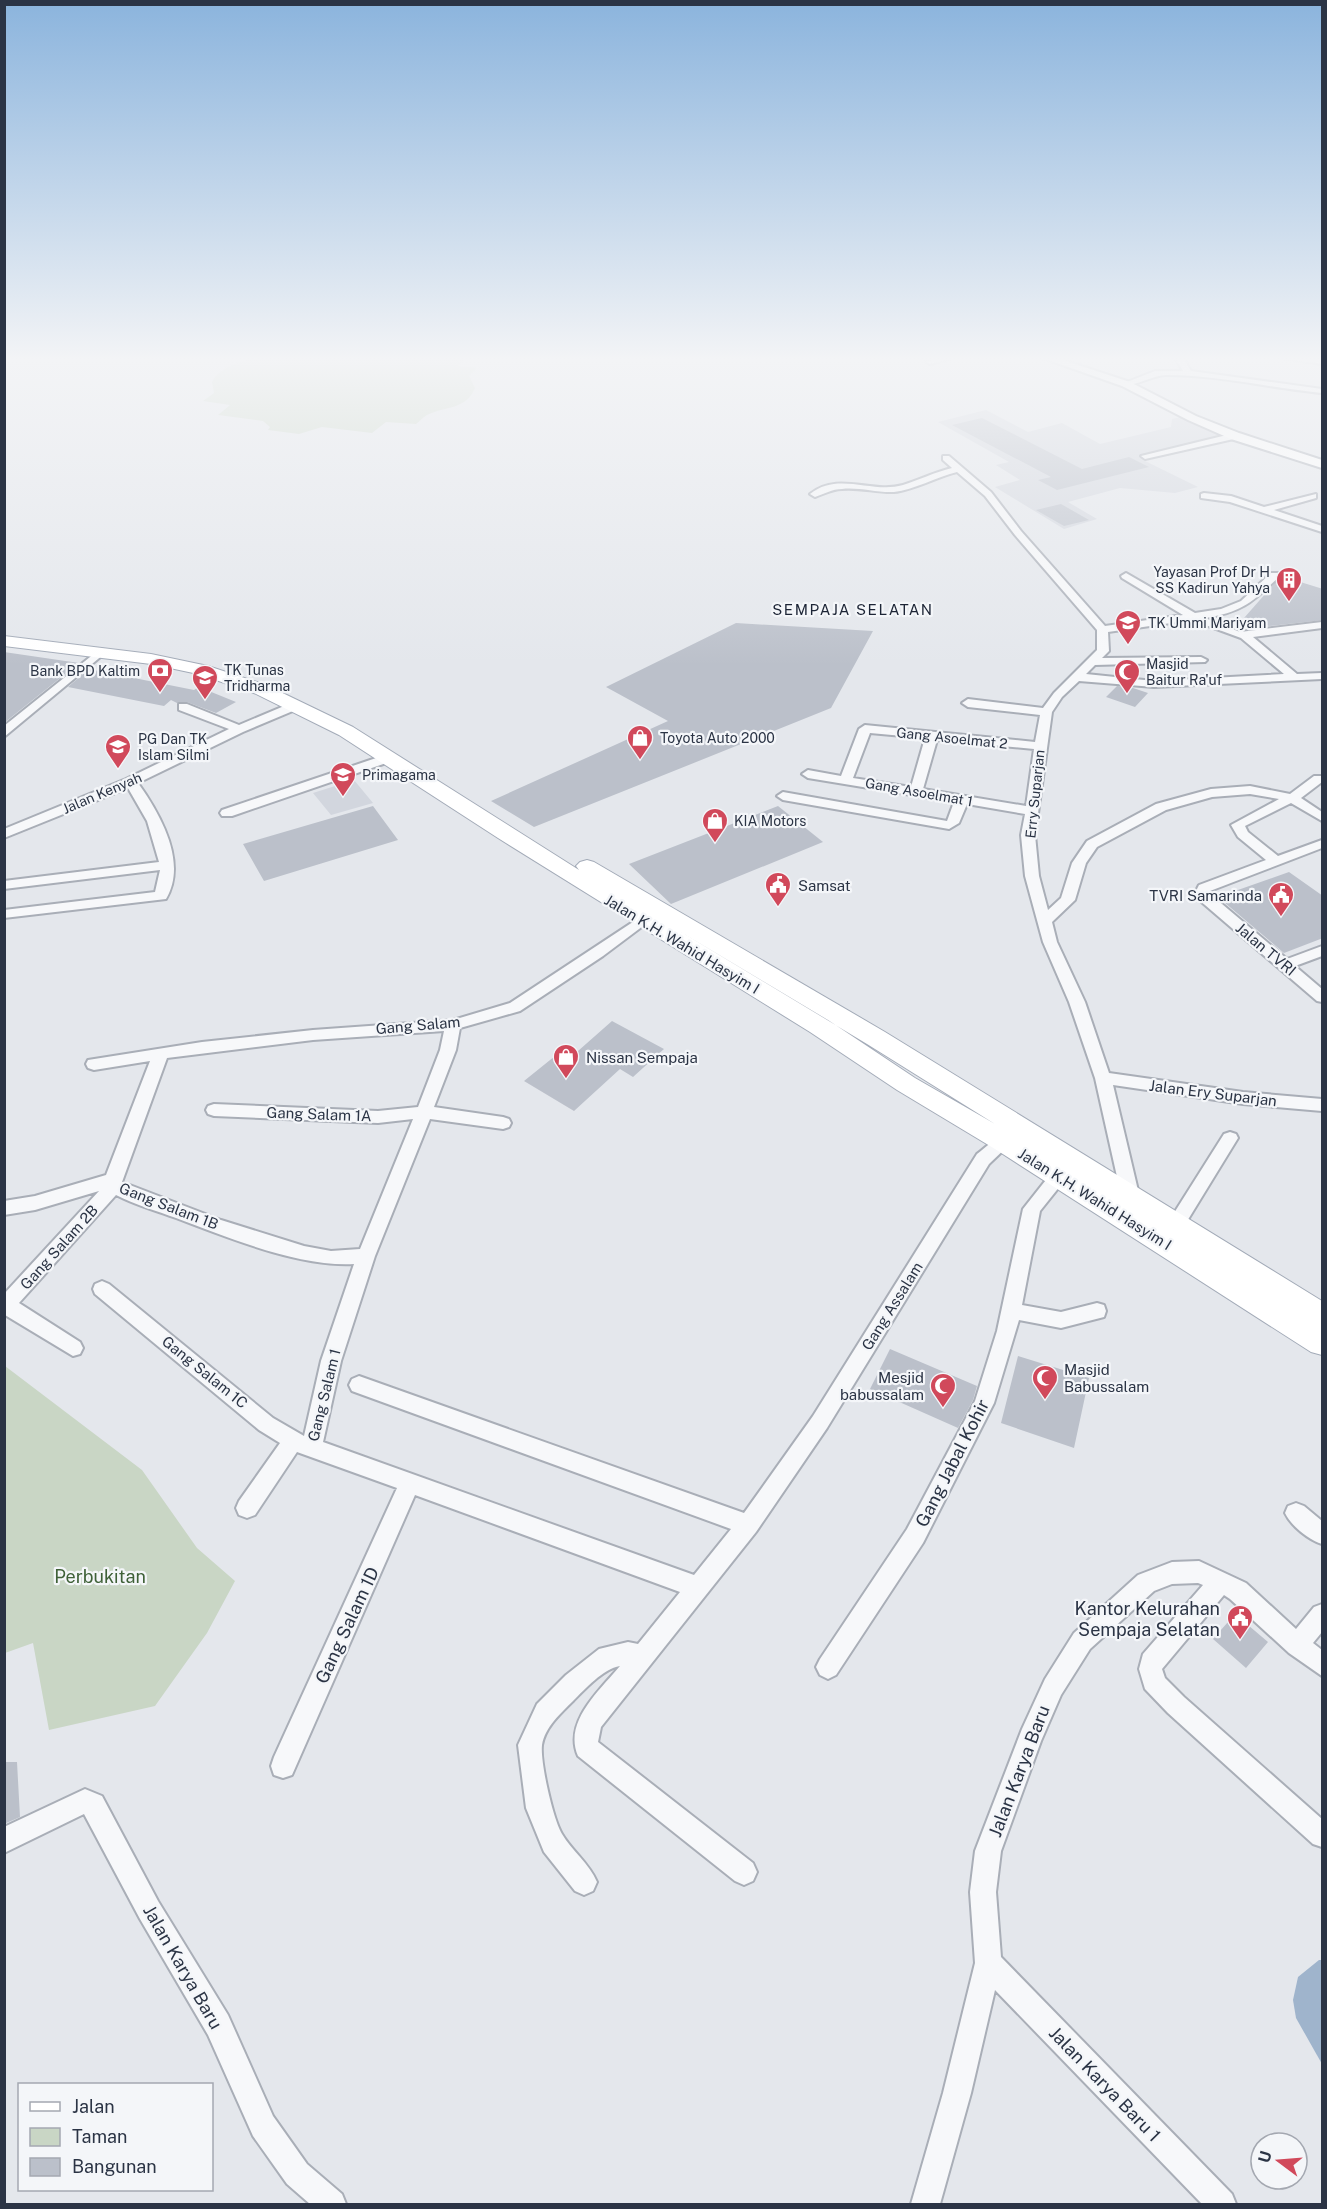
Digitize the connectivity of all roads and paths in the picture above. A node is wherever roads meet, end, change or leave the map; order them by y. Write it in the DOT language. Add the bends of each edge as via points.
graph roads {
  1 [pos="947,459"];
  2 [pos="1308,459"];
  3 [pos="1323,464"];
  4 [pos="959,469"];
  5 [pos="815,494"];
  6 [pos="1204,496"];
  7 [pos="1313,496"];
  8 [pos="1263,510"];
  9 [pos="1323,529"];
  10 [pos="1275,575"];
  11 [pos="1126,576"];
  12 [pos="1196,618"];
  13 [pos="1323,625"];
  14 [pos="1102,630"];
  15 [pos="1242,636"];
  16 [pos="18,638"];
  17 [pos="100,652"];
  18 [pos="1200,660"];
  19 [pos="1092,663"];
  20 [pos="1323,676"];
  21 [pos="1078,677"];
  22 [pos="1294,677"];
  23 [pos="968,703"];
  24 [pos="296,705"];
  25 [pos="183,707"];
  26 [pos="1047,712"];
  27 [pos="356,727"];
  28 [pos="239,729"];
  29 [pos="4,733"];
  30 [pos="932,735"];
  31 [pos="1040,746"];
  32 [pos="388,758"];
  33 [pos="808,774"];
  34 [pos="1318,778"];
  35 [pos="846,780"];
  36 [pos="131,782"];
  37 [pos="916,792"];
  38 [pos="783,796"];
  39 [pos="1292,798"];
  40 [pos="961,800"];
  41 [pos="1030,811"];
  42 [pos="227,813"];
  43 [pos="1323,817"];
  44 [pos="4,834"];
  45 [pos="1323,844"];
  46 [pos="1277,862"];
  47 [pos="166,865"];
  48 [pos="4,885"];
  49 [pos="4,914"];
  50 [pos="642,920"];
  51 [pos="1044,921"];
  52 [pos="1323,951"];
  53 [pos="1285,965"];
  54 [pos="1322,996"];
  55 [pos="453,1025"];
  56 [pos="869,1046"];
  57 [pos="161,1054"];
  58 [pos="93,1064"];
  59 [pos="1103,1078"];
  60 [pos="1323,1106"];
  61 [pos="214,1110"];
  62 [pos="424,1113"];
  63 [pos="503,1122"];
  64 [pos="1230,1138"];
  65 [pos="1004,1142"];
  66 [pos="1059,1176"];
  67 [pos="113,1183"];
  68 [pos="1131,1199"];
  69 [pos="4,1208"];
  70 [pos="1174,1226"];
  71 [pos="366,1256"];
  72 [pos="102,1289"];
  73 [pos="1011,1311"];
  74 [pos="1097,1311"];
  75 [pos="1323,1316"];
  76 [pos="1323,1343"];
  77 [pos="73,1348"];
  78 [pos="359,1385"];
  79 [pos="302,1445"];
  80 [pos="410,1483"];
  81 [pos="247,1508"];
  82 [pos="1296,1513"];
  83 [pos="748,1525"];
  84 [pos="1323,1534"];
  85 [pos="1221,1582"];
  86 [pos="697,1587"];
  87 [pos="1323,1615"];
  88 [pos="1297,1645"];
  89 [pos="642,1656"];
  90 [pos="1323,1664"];
  91 [pos="828,1667"];
  92 [pos="283,1766"];
  93 [pos="1323,1835"];
  94 [pos="4,1841"];
  95 [pos="744,1872"];
  96 [pos="584,1882"];
  97 [pos="988,1964"];
  98 [pos="332,2205"];
  99 [pos="925,2205"];
  100 [pos="1222,2205"];
  1 -- 4 [label="street"];
  2 -- 3 [label="street"];
  4 -- 5 [label="street" via="907,486 886,489 844,484"];
  4 -- 14 [label="street" via="988,494"];
  6 -- 8 [label="street" via="1222,497"];
  7 -- 8 [label="street"];
  8 -- 9 [label="street"];
  10 -- 12 [label="street" via="1245,603"];
  11 -- 12 [label="street"];
  12 -- 14 [label="street"];
  12 -- 15 [label="street"];
  13 -- 15 [label="street"];
  14 -- 19 [label="street, Erry Suparjan" via="1104,648"];
  15 -- 22 [label="street"];
  16 -- 17 [label="main road, Jalan K.H. Wahid Hasyim I"];
  16 -- 27 [label="main road, Jalan K.H. Wahid Hasyim I" via="204,660 266,678"];
  17 -- 24 [label="main road, Jalan K.H. Wahid Hasyim I" via="202,670"];
  17 -- 29 [label="street"];
  18 -- 19 [label="street"];
  19 -- 21 [label="street, Erry Suparjan"];
  20 -- 22 [label="street"];
  21 -- 22 [label="street" via="1154,684"];
  21 -- 26 [label="street, Erry Suparjan" via="1058,694"];
  23 -- 26 [label="street"];
  24 -- 27 [label="main road, Jalan K.H. Wahid Hasyim I"];
  24 -- 28 [label="street, Jalan Kenyah"];
  25 -- 28 [label="street"];
  26 -- 31 [label="street, Erry Suparjan"];
  27 -- 32 [label="main road, Jalan K.H. Wahid Hasyim I"];
  27 -- 56 [label="main road, Jalan K.H. Wahid Hasyim I"];
  28 -- 36 [label="street, Jalan Kenyah"];
  30 -- 31 [label="street, Gang Asoelmat 2"];
  30 -- 35 [label="street, Gang Asoelmat 2" via="865,729"];
  30 -- 37 [label="street"];
  31 -- 41 [label="street, Erry Suparjan"];
  32 -- 42 [label="street"];
  32 -- 50 [label="main road, Jalan K.H. Wahid Hasyim I"];
  33 -- 35 [label="street, Gang Asoelmat 1"];
  34 -- 39 [label="street"];
  35 -- 37 [label="street, Gang Asoelmat 1"];
  36 -- 44 [label="street, Jalan Kenyah"];
  36 -- 47 [label="street" via="148,805"];
  37 -- 40 [label="street, Gang Asoelmat 1"];
  38 -- 40 [label="street" via="949,825"];
  39 -- 43 [label="street"];
  39 -- 46 [label="street" via="1238,825 1243,834"];
  39 -- 51 [label="street" via="1250,790 1211,793 1161,807 1092,844 1079,863 1068,900"];
  40 -- 41 [label="street, Gang Asoelmat 1"];
  41 -- 51 [label="street, Erry Suparjan" via="1032,876"];
  45 -- 46 [label="street, Jalan TVRI"];
  46 -- 53 [label="street, Jalan TVRI" via="1202,892"];
  47 -- 48 [label="street"];
  47 -- 49 [label="street" via="163,893 158,897"];
  50 -- 55 [label="street, Gang Salam" via="530,998"];
  50 -- 56 [label="main road, Jalan K.H. Wahid Hasyim I"];
  51 -- 59 [label="street, Erry Suparjan"];
  52 -- 53 [label="street"];
  53 -- 54 [label="street, Jalan TVRI"];
  55 -- 57 [label="street, Gang Salam" via="323,1034"];
  55 -- 62 [label="street, Gang Salam 1" via="448,1050"];
  56 -- 65 [label="main road, Jalan K.H. Wahid Hasyim I" via="906,1084"];
  56 -- 68 [label="main road, Jalan K.H. Wahid Hasyim I"];
  57 -- 58 [label="street"];
  57 -- 67 [label="street, Gang Salam 1B"];
  59 -- 60 [label="street, Jalan Ery Suparjan"];
  59 -- 68 [label="street, Erry Suparjan"];
  61 -- 62 [label="street, Gang Salam 1A" via="378,1117"];
  62 -- 63 [label="street, Gang Salam 1A"];
  62 -- 71 [label="street, Gang Salam 1"];
  64 -- 70 [label="street"];
  65 -- 66 [label="main road, Jalan K.H. Wahid Hasyim I"];
  65 -- 83 [label="street, Gang Assalam" via="983,1159 820,1422"];
  66 -- 73 [label="street, Gang Jabal Kohir" via="1032,1209"];
  66 -- 76 [label="main road, Jalan K.H. Wahid Hasyim I"];
  67 -- 69 [label="street"];
  67 -- 71 [label="street, Gang Salam 1B" via="129,1194 296,1251 331,1258"];
  67 -- 77 [label="street, Gang Salam 2B" via="9,1305"];
  68 -- 70 [label="main road, Jalan K.H. Wahid Hasyim I"];
  70 -- 75 [label="main road, Jalan K.H. Wahid Hasyim I"];
  71 -- 79 [label="street, Gang Salam 1"];
  72 -- 79 [label="street, Gang Salam 1C" via="267,1424"];
  73 -- 74 [label="street" via="1061,1320"];
  73 -- 91 [label="street, Gang Jabal Kohir" via="984,1403 915,1536"];
  78 -- 83 [label="street"];
  79 -- 80 [label="street, Gang Salam 1"];
  79 -- 81 [label="street"];
  80 -- 86 [label="street, Gang Salam 1"];
  80 -- 92 [label="street, Gang Salam 1D"];
  82 -- 84 [label="street"];
  83 -- 86 [label="street, Gang Assalam"];
  85 -- 88 [label="street, Jalan Karya Baru" via="1238,1591"];
  85 -- 93 [label="street" via="1151,1662 1150,1674 1156,1686 1183,1712"];
  85 -- 97 [label="street, Jalan Karya Baru" via="1199,1572 1172,1573 1146,1583 1082,1641 1053,1687 988,1851 983,1892"];
  86 -- 89 [label="street, Gang Assalam"];
  87 -- 88 [label="street"];
  88 -- 90 [label="street, Jalan Karya Baru"];
  89 -- 95 [label="street, Gang Assalam" via="591,1720 586,1748"];
  89 -- 96 [label="street" via="627,1653 607,1657 574,1683 545,1712 530,1745 538,1808 553,1843"];
  94 -- 98 [label="street, Jalan Karya Baru" via="79,1803 93,1805 149,1910 218,2025 262,2126 297,2174"];
  97 -- 99 [label="street, Jalan Karya Baru"];
  97 -- 100 [label="street, Jalan Karya Baru 1"];
}
